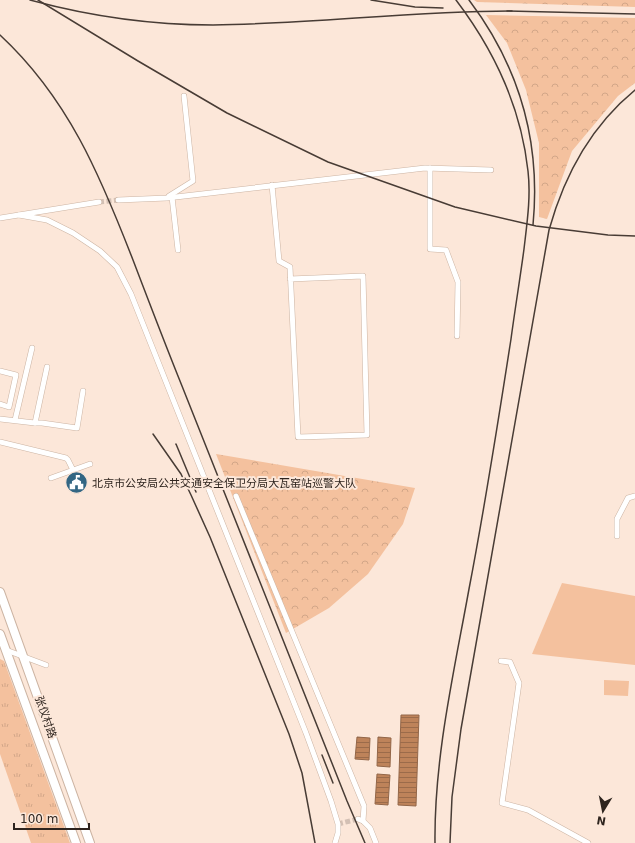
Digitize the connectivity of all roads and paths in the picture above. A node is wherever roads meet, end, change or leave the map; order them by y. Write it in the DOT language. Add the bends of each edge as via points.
graph roads {
  1 [pos="184,96"];
  2 [pos="430,168"];
  3 [pos="491,170"];
  4 [pos="272,185"];
  5 [pos="170,197"];
  6 [pos="118,200"];
  7 [pos="99,202"];
  8 [pos="19,215"];
  9 [pos="0,218"];
  10 [pos="178,250"];
  11 [pos="290,279"];
  12 [pos="457,336"];
  13 [pos="32,348"];
  14 [pos="47,367"];
  15 [pos="0,371"];
  16 [pos="83,391"];
  17 [pos="0,404"];
  18 [pos="0,419"];
  19 [pos="15,420"];
  20 [pos="35,423"];
  21 [pos="0,442"];
  22 [pos="90,464"];
  23 [pos="73,470"];
  24 [pos="51,478"];
  25 [pos="236,496"];
  26 [pos="635,496"];
  27 [pos="617,536"];
  28 [pos="0,592"];
  29 [pos="0,634"];
  30 [pos="6,650"];
  31 [pos="24,658"];
  32 [pos="500,660"];
  33 [pos="46,665"];
  34 [pos="358,819"];
  35 [pos="363,821"];
  36 [pos="76,843"];
  37 [pos="90,843"];
  38 [pos="335,843"];
  39 [pos="376,843"];
  40 [pos="588,843"];
  1 -- 5 [label="street" via="193,181"];
  2 -- 3 [label="street"];
  2 -- 4 [label="street"];
  2 -- 12 [label="street" via="430,249 446,250 458,282"];
  4 -- 5 [label="street"];
  4 -- 11 [label="street" via="279,261 290,267"];
  5 -- 6 [label="street"];
  5 -- 10 [label="street"];
  7 -- 8 [label="street"];
  8 -- 9 [label="street"];
  8 -- 38 [label="street" via="46,220 73,233 100,251 117,267 131,294 311,746 338,824"];
  11 -- 11 [label="street" via="298,437 367,436 363,276"];
  13 -- 19 [label="street"];
  14 -- 20 [label="street"];
  15 -- 17 [label="street" via="16,375 9,407"];
  16 -- 20 [label="street" via="77,428"];
  18 -- 19 [label="street"];
  19 -- 20 [label="street"];
  21 -- 23 [label="street" via="66,458"];
  22 -- 23 [label="street"];
  23 -- 24 [label="street"];
  25 -- 35 [label="street" via="364,806"];
  26 -- 27 [label="street" via="628,498 617,519"];
  28 -- 31 [label="main road, 张仪村路"];
  29 -- 30 [label="main road, 张仪村路"];
  30 -- 31 [label="street"];
  30 -- 36 [label="main road, 张仪村路"];
  31 -- 33 [label="street"];
  31 -- 37 [label="main road, 张仪村路"];
  32 -- 40 [label="street" via="510,662 519,683 502,803 528,810"];
  34 -- 35 [label="street"];
  35 -- 39 [label="street" via="370,828"];
}
